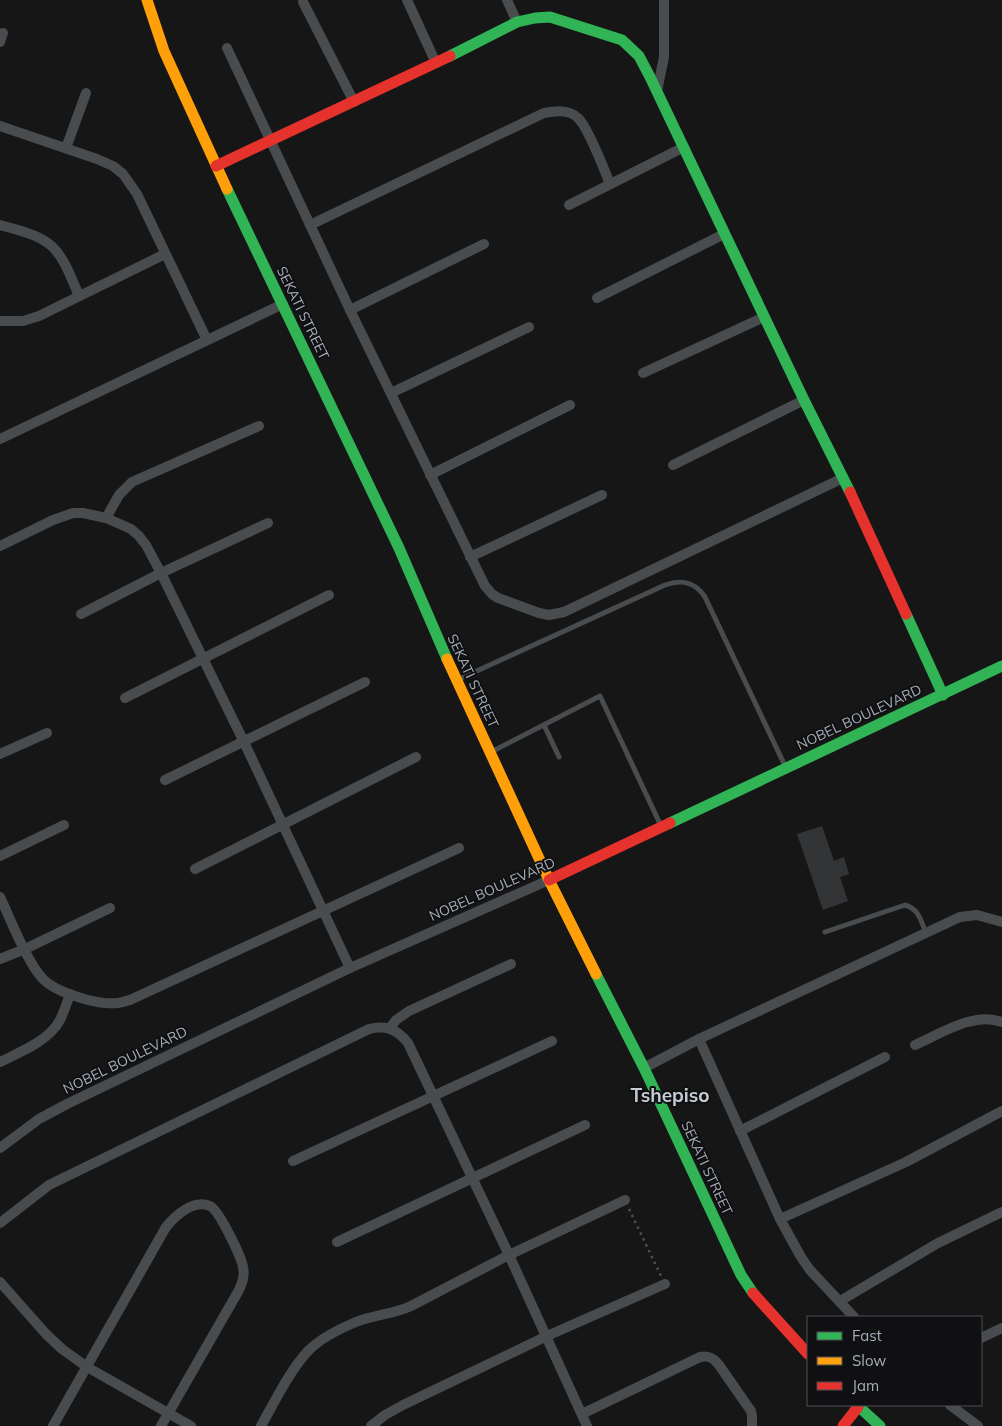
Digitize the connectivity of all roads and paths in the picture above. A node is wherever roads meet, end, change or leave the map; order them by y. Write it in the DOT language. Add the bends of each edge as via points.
graph roads {
  1 [pos="147,0"];
  2 [pos="407,0"];
  3 [pos="507,0"];
  4 [pos="664,0"];
  5 [pos="304,2"];
  6 [pos="517,22"];
  7 [pos="226,48"];
  8 [pos="436,63"];
  9 [pos="657,91"];
  10 [pos="86,93"];
  11 [pos="354,102"];
  12 [pos="0,126"];
  13 [pos="270,142"];
  14 [pos="684,147"];
  15 [pos="66,148"];
  16 [pos="216,166"];
  17 [pos="610,184"];
  18 [pos="569,205"];
  19 [pos="0,225"];
  20 [pos="310,225"];
  21 [pos="724,234"];
  22 [pos="484,244"];
  23 [pos="165,254"];
  24 [pos="79,296"];
  25 [pos="597,298"];
  26 [pos="283,304"];
  27 [pos="350,310"];
  28 [pos="764,317"];
  29 [pos="0,321"];
  30 [pos="529,327"];
  31 [pos="207,340"];
  32 [pos="642,373"];
  33 [pos="391,393"];
  34 [pos="804,400"];
  35 [pos="570,405"];
  36 [pos="259,426"];
  37 [pos="0,439"];
  38 [pos="672,465"];
  39 [pos="430,475"];
  40 [pos="843,478"];
  41 [pos="602,495"];
  42 [pos="106,518"];
  43 [pos="268,523"];
  44 [pos="0,546"];
  45 [pos="470,557"];
  46 [pos="161,573"];
  47 [pos="329,595"];
  48 [pos="80,614"];
  49 [pos="202,660"];
  50 [pos="1002,666"];
  51 [pos="456,681"];
  52 [pos="365,682"];
  53 [pos="943,695"];
  54 [pos="125,698"];
  55 [pos="544,725"];
  56 [pos="47,733"];
  57 [pos="244,742"];
  58 [pos="490,752"];
  59 [pos="0,754"];
  60 [pos="416,757"];
  61 [pos="559,757"];
  62 [pos="786,768"];
  63 [pos="165,780"];
  64 [pos="64,825"];
  65 [pos="284,826"];
  66 [pos="661,826"];
  67 [pos="459,848"];
  68 [pos="0,856"];
  69 [pos="195,869"];
  70 [pos="549,880"];
  71 [pos="0,897"];
  72 [pos="110,908"];
  73 [pos="323,910"];
  74 [pos="1002,922"];
  75 [pos="825,932"];
  76 [pos="926,933"];
  77 [pos="25,949"];
  78 [pos="0,959"];
  79 [pos="511,964"];
  80 [pos="350,968"];
  81 [pos="70,994"];
  82 [pos="1002,1022"];
  83 [pos="390,1028"];
  84 [pos="699,1039"];
  85 [pos="552,1041"];
  86 [pos="915,1045"];
  87 [pos="885,1057"];
  88 [pos="0,1062"];
  89 [pos="644,1068"];
  90 [pos="434,1097"];
  91 [pos="1002,1111"];
  92 [pos="584,1125"];
  93 [pos="740,1131"];
  94 [pos="0,1148"];
  95 [pos="293,1161"];
  96 [pos="471,1177"];
  97 [pos="624,1200"];
  98 [pos="1002,1212"];
  99 [pos="780,1219"];
  100 [pos="0,1223"];
  101 [pos="337,1242"];
  102 [pos="509,1255"];
  103 [pos="0,1282"];
  104 [pos="665,1284"];
  105 [pos="840,1301"];
  106 [pos="853,1316"];
  107 [pos="1002,1328"];
  108 [pos="547,1336"];
  109 [pos="982,1338"];
  110 [pos="807,1353"];
  111 [pos="87,1367"];
  112 [pos="858,1406"];
  113 [pos="951,1406"];
  114 [pos="169,1413"];
  115 [pos="582,1414"];
  116 [pos="53,1426"];
  117 [pos="161,1426"];
  118 [pos="191,1426"];
  119 [pos="261,1426"];
  120 [pos="371,1426"];
  121 [pos="588,1426"];
  122 [pos="752,1426"];
  123 [pos="843,1426"];
  124 [pos="880,1426"];
  125 [pos="978,1426"];
  1 -- 16 [label="street, SEKATI STREET" via="164,52"];
  2 -- 8 [label="street"];
  3 -- 6 [label="street"];
  4 -- 9 [label="street" via="664,57"];
  5 -- 11 [label="street"];
  6 -- 8 [label="street"];
  6 -- 9 [label="street" via="550,17 622,40 636,52"];
  7 -- 13 [label="street"];
  8 -- 11 [label="street"];
  9 -- 14 [label="street"];
  10 -- 15 [label="street"];
  11 -- 13 [label="street"];
  12 -- 15 [label="street"];
  13 -- 16 [label="street"];
  13 -- 20 [label="street"];
  14 -- 17 [label="street"];
  14 -- 21 [label="street"];
  15 -- 23 [label="street" via="113,166 123,174"];
  16 -- 26 [label="street, SEKATI STREET"];
  17 -- 18 [label="street"];
  17 -- 20 [label="street" via="578,118 563,111 554,111"];
  19 -- 24 [label="street" via="50,243 64,261"];
  20 -- 27 [label="street"];
  21 -- 25 [label="street"];
  21 -- 28 [label="street"];
  22 -- 27 [label="street"];
  23 -- 24 [label="street"];
  23 -- 31 [label="street"];
  24 -- 29 [label="street" via="39,316 23,321"];
  26 -- 31 [label="street"];
  26 -- 51 [label="street, SEKATI STREET" via="399,548"];
  27 -- 33 [label="street"];
  28 -- 32 [label="street"];
  28 -- 34 [label="street"];
  30 -- 33 [label="street"];
  31 -- 37 [label="street"];
  33 -- 39 [label="street"];
  34 -- 38 [label="street"];
  34 -- 40 [label="street"];
  35 -- 39 [label="street"];
  36 -- 42 [label="street" via="132,482 119,495"];
  39 -- 45 [label="street"];
  40 -- 45 [label="street" via="557,614 539,613 492,594"];
  40 -- 53 [label="street"];
  41 -- 45 [label="street"];
  42 -- 44 [label="street" via="73,513"];
  42 -- 46 [label="street" via="139,536"];
  43 -- 46 [label="street"];
  46 -- 48 [label="street"];
  46 -- 49 [label="street"];
  47 -- 49 [label="street"];
  49 -- 54 [label="street"];
  49 -- 57 [label="street"];
  50 -- 53 [label="street, NOBEL BOULEVARD"];
  51 -- 58 [label="street, SEKATI STREET"];
  51 -- 62 [label="lane" via="665,585 675,582 692,584 706,597"];
  52 -- 57 [label="street"];
  53 -- 62 [label="street, NOBEL BOULEVARD"];
  55 -- 58 [label="lane"];
  55 -- 61 [label="lane"];
  55 -- 66 [label="lane" via="600,696"];
  56 -- 59 [label="street"];
  57 -- 63 [label="street"];
  57 -- 65 [label="street"];
  58 -- 70 [label="street, SEKATI STREET"];
  60 -- 65 [label="street"];
  62 -- 66 [label="street, NOBEL BOULEVARD"];
  64 -- 68 [label="street"];
  65 -- 69 [label="street"];
  65 -- 73 [label="street"];
  66 -- 70 [label="street, NOBEL BOULEVARD"];
  67 -- 73 [label="street"];
  70 -- 80 [label="street, NOBEL BOULEVARD"];
  70 -- 89 [label="street, SEKATI STREET"];
  71 -- 77 [label="street"];
  72 -- 77 [label="street"];
  73 -- 80 [label="street"];
  73 -- 81 [label="street" via="122,1002 94,1002"];
  74 -- 76 [label="street" via="970,914"];
  75 -- 76 [label="lane" via="905,905 915,910"];
  76 -- 84 [label="street"];
  77 -- 78 [label="street"];
  77 -- 81 [label="street" via="42,979"];
  79 -- 83 [label="street" via="409,1011"];
  80 -- 94 [label="street, NOBEL BOULEVARD" via="67,1104 39,1119"];
  81 -- 88 [label="street" via="59,1022 48,1033 35,1044"];
  82 -- 86 [label="street" via="994,1018 977,1019"];
  83 -- 90 [label="street" via="408,1043"];
  83 -- 100 [label="street" via="369,1029 100,1159 49,1185"];
  84 -- 89 [label="street"];
  84 -- 93 [label="street"];
  85 -- 90 [label="street"];
  87 -- 93 [label="street"];
  89 -- 110 [label="street, SEKATI STREET" via="741,1275 758,1300"];
  90 -- 95 [label="street"];
  90 -- 96 [label="street"];
  91 -- 99 [label="street" via="912,1159"];
  92 -- 96 [label="street"];
  93 -- 99 [label="street"];
  96 -- 101 [label="street"];
  96 -- 102 [label="street"];
  97 -- 102 [label="street"];
  97 -- 104 [label="path"];
  98 -- 105 [label="street" via="938,1243"];
  99 -- 105 [label="street" via="810,1270"];
  102 -- 108 [label="street"];
  102 -- 119 [label="street" via="399,1311 358,1321 323,1338 300,1361"];
  103 -- 111 [label="street" via="46,1334"];
  104 -- 108 [label="street"];
  105 -- 106 [label="street"];
  107 -- 109 [label="street"];
  108 -- 115 [label="street"];
  108 -- 120 [label="street" via="403,1405"];
  111 -- 114 [label="street"];
  111 -- 114 [label="street" via="166,1227 184,1210 200,1205 211,1207 235,1246 244,1276"];
  111 -- 116 [label="street"];
  112 -- 123 [label="street"];
  112 -- 124 [label="street"];
  113 -- 125 [label="street"];
  114 -- 117 [label="street"];
  114 -- 118 [label="street"];
  115 -- 121 [label="street"];
  115 -- 122 [label="street" via="708,1356 720,1365 751,1411"];
}
